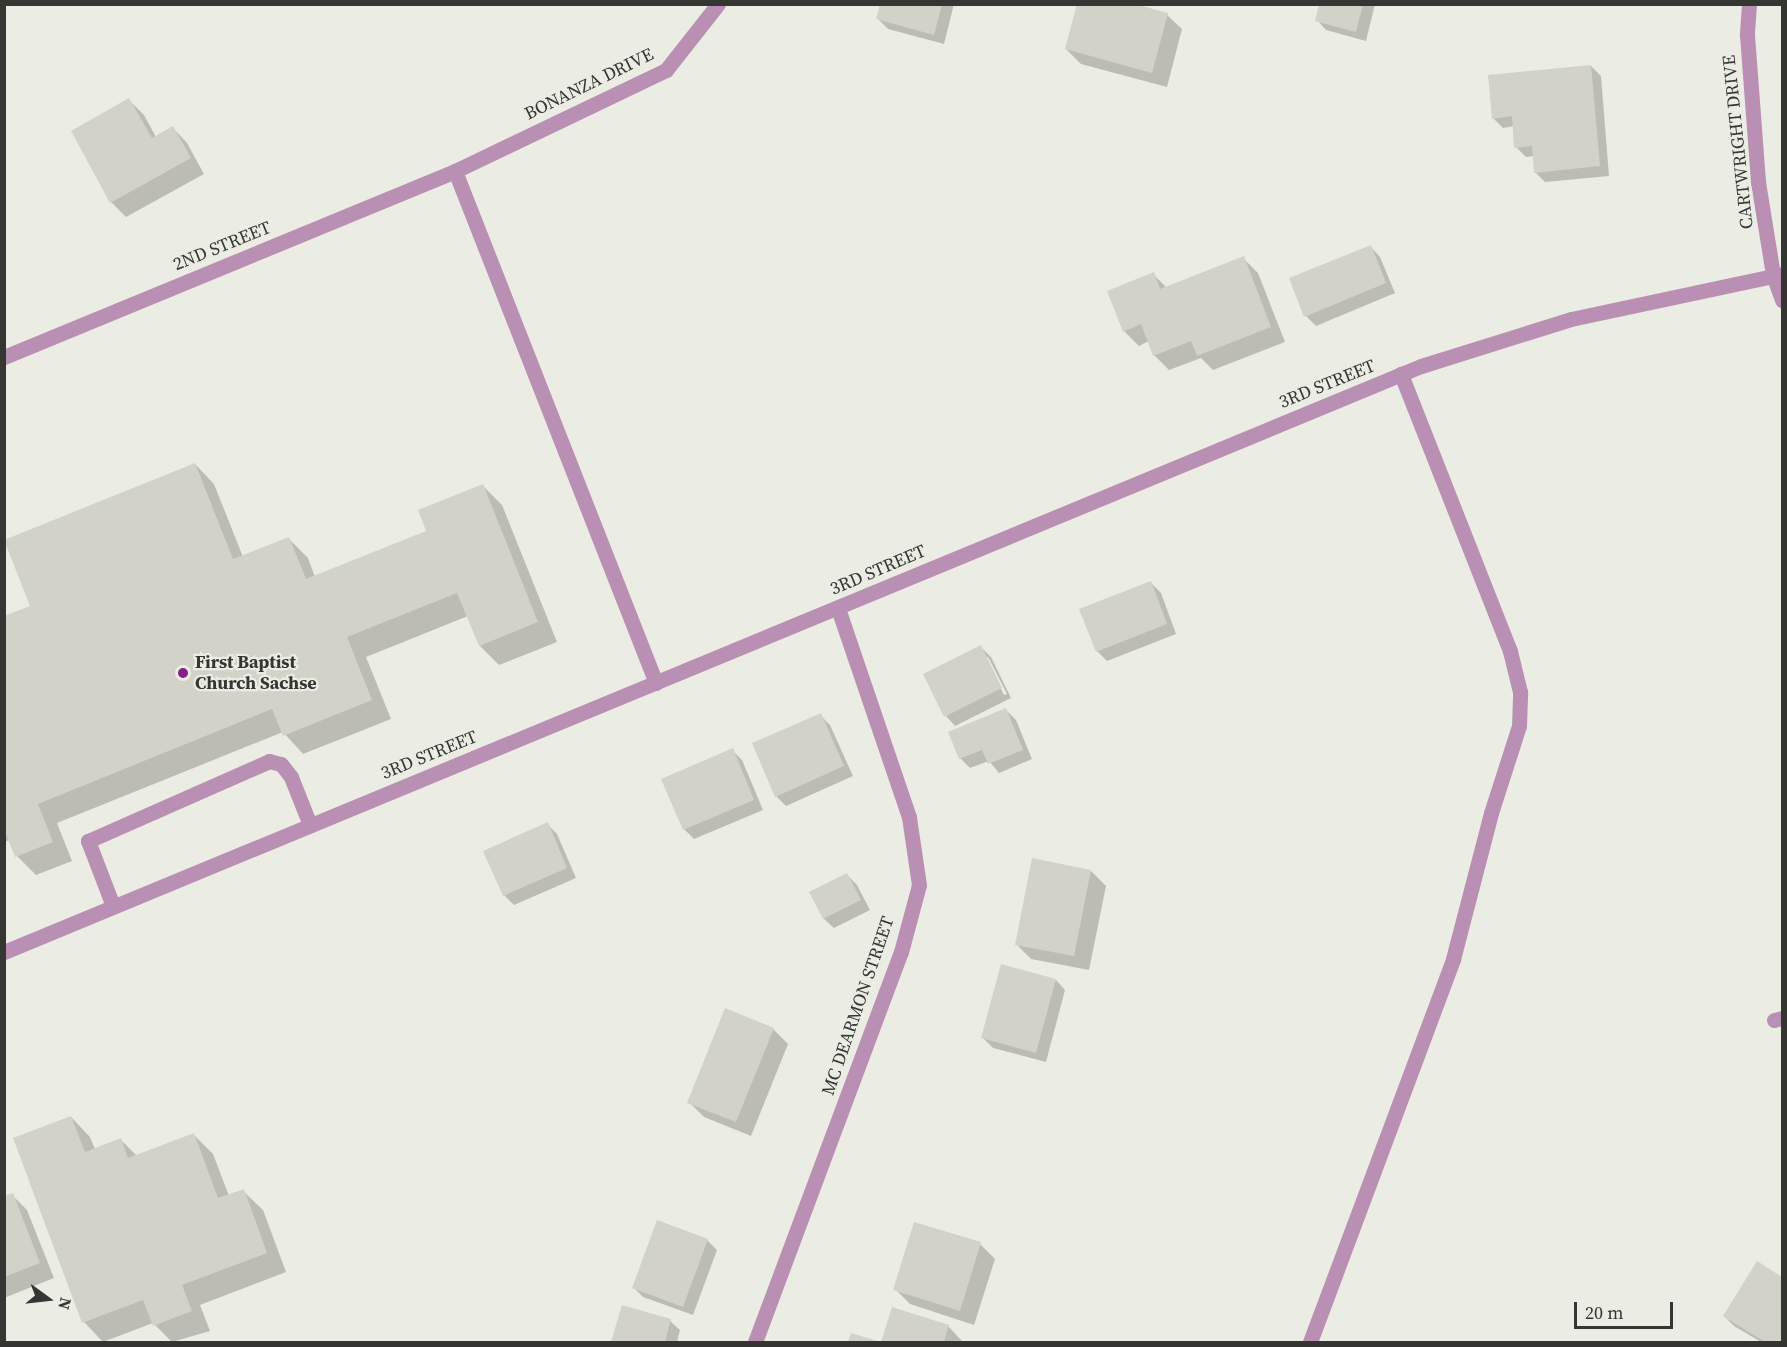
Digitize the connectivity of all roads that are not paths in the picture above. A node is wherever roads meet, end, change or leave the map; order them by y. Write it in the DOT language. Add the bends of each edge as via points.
graph roads {
  1 [pos="718,4"];
  2 [pos="1749,4"];
  3 [pos="455,171"];
  4 [pos="1778,274"];
  5 [pos="1782,300"];
  6 [pos="4,357"];
  7 [pos="1401,374"];
  8 [pos="838,608"];
  9 [pos="656,683"];
  10 [pos="309,825"];
  11 [pos="113,906"];
  12 [pos="4,952"];
  13 [pos="755,1342"];
  14 [pos="1310,1342"];
  1 -- 3 [label="street, BONANZA DRIVE" via="666,70"];
  2 -- 4 [label="street, CARTWRIGHT DRIVE" via="1747,35 1758,182"];
  3 -- 6 [label="street, 2ND STREET"];
  3 -- 9 [label="street"];
  4 -- 5 [label="street, CARTWRIGHT DRIVE"];
  4 -- 7 [label="street, 3RD STREET" via="1571,319"];
  7 -- 8 [label="street, 3RD STREET"];
  7 -- 14 [label="street" via="1510,651 1520,692 1519,726 1491,813 1453,959"];
  8 -- 9 [label="street, 3RD STREET"];
  8 -- 13 [label="street, MC DEARMON STREET" via="909,817 919,885 901,952"];
  9 -- 10 [label="street, 3RD STREET"];
  10 -- 11 [label="street, 3RD STREET"];
  10 -- 11 [label="street" via="291,777 281,764 269,761 88,841"];
  11 -- 12 [label="street, 3RD STREET"];
}
